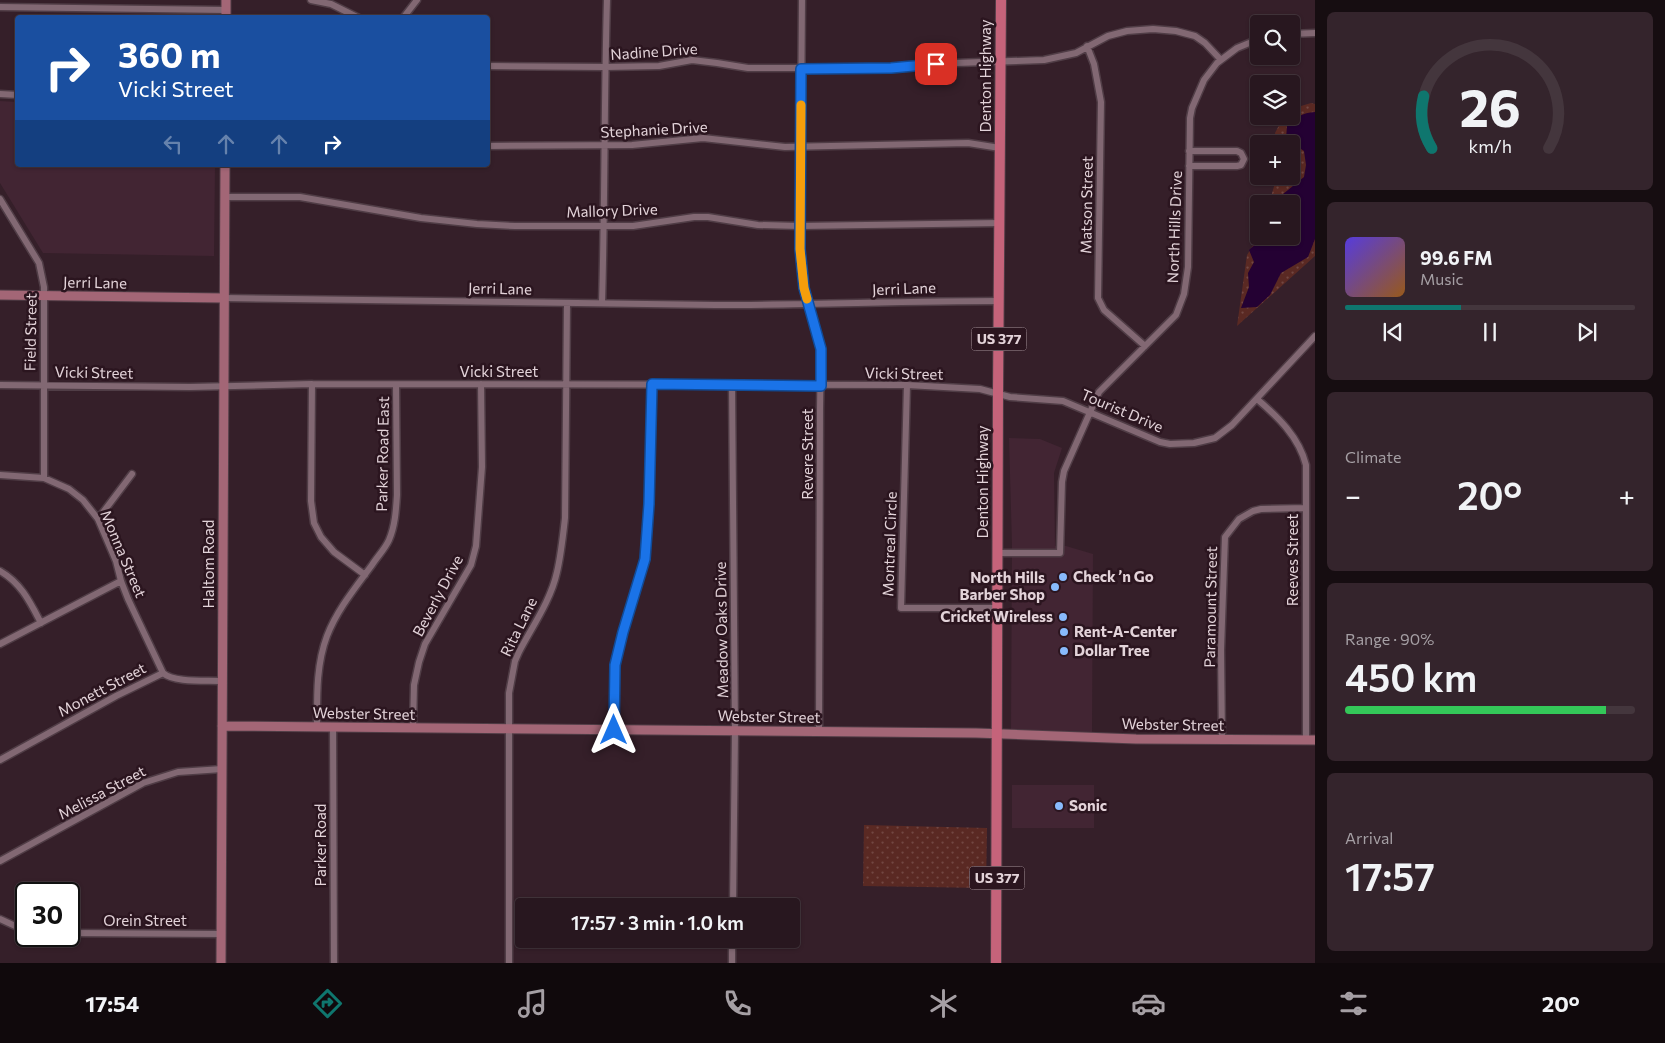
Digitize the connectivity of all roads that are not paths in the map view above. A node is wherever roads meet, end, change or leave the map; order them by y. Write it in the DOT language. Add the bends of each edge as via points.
graph roads {
  1 [pos="226,0"];
  2 [pos="312,0"];
  3 [pos="417,0"];
  4 [pos="607,0"];
  5 [pos="802,0"];
  6 [pos="1001,0"];
  7 [pos="0,7"];
  8 [pos="226,14"];
  9 [pos="354,15"];
  10 [pos="405,15"];
  11 [pos="1315,33"];
  12 [pos="1300,34"];
  13 [pos="1250,43"];
  14 [pos="1087,46"];
  15 [pos="1221,60"];
  16 [pos="1001,62"];
  17 [pos="490,66"];
  18 [pos="605,67"];
  19 [pos="801,69"];
  20 [pos="0,94"];
  21 [pos="15,95"];
  22 [pos="490,146"];
  23 [pos="604,146"];
  24 [pos="800,147"];
  25 [pos="1000,148"];
  26 [pos="1189,151"];
  27 [pos="1189,166"];
  28 [pos="225,167"];
  29 [pos="225,197"];
  30 [pos="0,199"];
  31 [pos="1000,223"];
  32 [pos="604,225"];
  33 [pos="800,226"];
  34 [pos="0,295"];
  35 [pos="44,296"];
  36 [pos="223,298"];
  37 [pos="999,301"];
  38 [pos="602,303"];
  39 [pos="567,304"];
  40 [pos="808,304"];
  41 [pos="1315,336"];
  42 [pos="1146,346"];
  43 [pos="312,384"];
  44 [pos="481,384"];
  45 [pos="652,384"];
  46 [pos="732,384"];
  47 [pos="0,385"];
  48 [pos="43,385"];
  49 [pos="396,385"];
  50 [pos="566,385"];
  51 [pos="907,385"];
  52 [pos="223,386"];
  53 [pos="821,386"];
  54 [pos="998,393"];
  55 [pos="1257,399"];
  56 [pos="1090,412"];
  57 [pos="132,474"];
  58 [pos="0,475"];
  59 [pos="44,478"];
  60 [pos="1306,508"];
  61 [pos="98,518"];
  62 [pos="998,553"];
  63 [pos="0,570"];
  64 [pos="365,575"];
  65 [pos="121,581"];
  66 [pos="998,608"];
  67 [pos="41,623"];
  68 [pos="0,644"];
  69 [pos="163,673"];
  70 [pos="222,681"];
  71 [pos="222,726"];
  72 [pos="317,727"];
  73 [pos="333,727"];
  74 [pos="413,728"];
  75 [pos="508,729"];
  76 [pos="614,730"];
  77 [pos="735,731"];
  78 [pos="819,732"];
  79 [pos="998,735"];
  80 [pos="1222,740"];
  81 [pos="1310,740"];
  82 [pos="0,760"];
  83 [pos="222,769"];
  84 [pos="0,861"];
  85 [pos="733,898"];
  86 [pos="0,919"];
  87 [pos="15,926"];
  88 [pos="80,933"];
  89 [pos="221,934"];
  90 [pos="732,948"];
  91 [pos="221,963"];
  92 [pos="334,963"];
  93 [pos="509,963"];
  94 [pos="732,963"];
  95 [pos="996,963"];
  1 -- 8 [label="street"];
  2 -- 9 [label="street" via="331,4"];
  3 -- 10 [label="street"];
  4 -- 18 [label="street"];
  5 -- 19 [label="street, Revere Street"];
  6 -- 16 [label="main road, Denton Highway / US 377"];
  7 -- 8 [label="street"];
  11 -- 12 [label="street"];
  13 -- 15 [label="street, North Hills Drive"];
  14 -- 15 [label="street, Nadine Drive" via="1127,31 1166,29 1195,36"];
  14 -- 16 [label="street, Nadine Drive" via="1076,53 1044,60"];
  14 -- 42 [label="street, Matson Street" via="1102,102 1098,298 1104,310"];
  15 -- 26 [label="street, North Hills Drive" via="1204,80 1192,108"];
  16 -- 19 [label="street, Nadine Drive"];
  16 -- 25 [label="main road, Denton Highway / US 377"];
  17 -- 18 [label="street, Nadine Drive"];
  18 -- 19 [label="street, Nadine Drive" via="659,66 692,60 748,68"];
  18 -- 23 [label="street"];
  19 -- 24 [label="street, Revere Street"];
  20 -- 21 [label="street"];
  22 -- 23 [label="street, Stephanie Drive"];
  23 -- 24 [label="street, Stephanie Drive" via="703,138 762,146"];
  23 -- 32 [label="street"];
  24 -- 25 [label="street, Stephanie Drive" via="968,143"];
  24 -- 33 [label="street, Revere Street"];
  25 -- 31 [label="main road, Denton Highway / US 377"];
  26 -- 27 [label="street, North Hills Drive"];
  26 -- 27 [label="street" via="1237,151 1244,159 1237,166"];
  27 -- 42 [label="street, North Hills Drive" via="1188,267 1184,294 1176,315"];
  28 -- 29 [label="street, Haltom Road"];
  29 -- 32 [label="street, Mallory Drive" via="300,197 476,224"];
  29 -- 36 [label="street, Haltom Road"];
  30 -- 35 [label="street, Field Street" via="39,263"];
  31 -- 33 [label="street, Mallory Drive"];
  31 -- 37 [label="main road, Denton Highway / US 377"];
  32 -- 33 [label="street, Mallory Drive" via="632,226 708,217 758,225"];
  32 -- 38 [label="street"];
  33 -- 40 [label="street, Revere Street"];
  34 -- 35 [label="street, Jerri Lane"];
  35 -- 36 [label="street, Jerri Lane"];
  35 -- 48 [label="street, Field Street"];
  36 -- 39 [label="street, Jerri Lane"];
  36 -- 52 [label="street, Haltom Road"];
  37 -- 40 [label="street, Jerri Lane"];
  37 -- 54 [label="main road, Denton Highway / US 377"];
  38 -- 39 [label="street, Jerri Lane"];
  38 -- 40 [label="street, Jerri Lane"];
  39 -- 50 [label="street, Rita Lane"];
  40 -- 53 [label="street, Revere Street" via="821,349"];
  41 -- 55 [label="street, Tourist Drive"];
  42 -- 56 [label="street, North Hills Drive" via="1099,392"];
  43 -- 49 [label="street, Vicki Street"];
  43 -- 52 [label="street, Vicki Street"];
  43 -- 64 [label="street" via="311,501 314,523 334,552"];
  44 -- 49 [label="street, Vicki Street"];
  44 -- 50 [label="street, Vicki Street"];
  44 -- 74 [label="street, Beverly Drive" via="482,467 476,546 465,577 425,644 418,662"];
  45 -- 46 [label="street, Vicki Street"];
  45 -- 50 [label="street, Vicki Street"];
  45 -- 76 [label="street" via="645,559 615,665"];
  46 -- 53 [label="street, Vicki Street"];
  46 -- 77 [label="street, Meadow Oaks Drive"];
  47 -- 48 [label="street, Vicki Street"];
  48 -- 52 [label="street, Vicki Street"];
  48 -- 59 [label="street, Field Street"];
  49 -- 64 [label="street, Parker Road East" via="396,512 388,542"];
  50 -- 75 [label="street, Rita Lane" via="565,518 557,573 515,662 509,693"];
  51 -- 53 [label="street, Vicki Street"];
  51 -- 54 [label="street, Vicki Street"];
  51 -- 66 [label="street, Montreal Circle" via="901,608"];
  52 -- 70 [label="street, Haltom Road"];
  53 -- 78 [label="street, Revere Street"];
  54 -- 56 [label="street, Tourist Drive" via="1010,397 1063,400"];
  54 -- 62 [label="main road, Denton Highway / US 377"];
  55 -- 56 [label="street, Tourist Drive" via="1215,438 1194,443 1160,442"];
  55 -- 60 [label="street, Reeves Street" via="1272,411 1296,441 1306,465"];
  56 -- 62 [label="street, North Hills Drive" via="1064,471 1060,553"];
  57 -- 61 [label="street"];
  58 -- 59 [label="street, Monna Street"];
  59 -- 61 [label="street, Monna Street" via="69,489"];
  60 -- 80 [label="street, Paramount Street" via="1253,511 1239,518 1225,537"];
  60 -- 81 [label="street, Reeves Street"];
  61 -- 65 [label="street, Monna Street"];
  62 -- 66 [label="main road, Denton Highway / US 377"];
  63 -- 67 [label="street" via="24,591"];
  64 -- 72 [label="street" via="340,608 321,655"];
  65 -- 67 [label="street"];
  65 -- 69 [label="street, Monna Street"];
  66 -- 79 [label="main road, Denton Highway / US 377"];
  67 -- 68 [label="street"];
  69 -- 70 [label="street, Monett Street" via="186,680"];
  69 -- 82 [label="street, Monett Street"];
  70 -- 71 [label="street, Haltom Road"];
  71 -- 72 [label="street, Webster Street"];
  71 -- 83 [label="street, Haltom Road"];
  72 -- 73 [label="street, Webster Street"];
  73 -- 74 [label="street, Webster Street"];
  73 -- 92 [label="street, Parker Road"];
  74 -- 75 [label="street, Webster Street"];
  75 -- 76 [label="street, Webster Street"];
  75 -- 93 [label="street, Rita Lane"];
  76 -- 77 [label="street, Webster Street"];
  77 -- 78 [label="street, Webster Street"];
  77 -- 85 [label="street, Meadow Oaks Drive"];
  78 -- 79 [label="street, Webster Street"];
  79 -- 80 [label="street, Webster Street"];
  79 -- 95 [label="main road, Denton Highway / US 377"];
  80 -- 81 [label="street, Webster Street"];
  83 -- 84 [label="street, Melissa Street" via="178,772 143,783"];
  83 -- 89 [label="street, Haltom Road"];
  86 -- 87 [label="street"];
  88 -- 89 [label="street, Orein Street"];
  89 -- 91 [label="street, Haltom Road"];
  90 -- 94 [label="street"];
}
